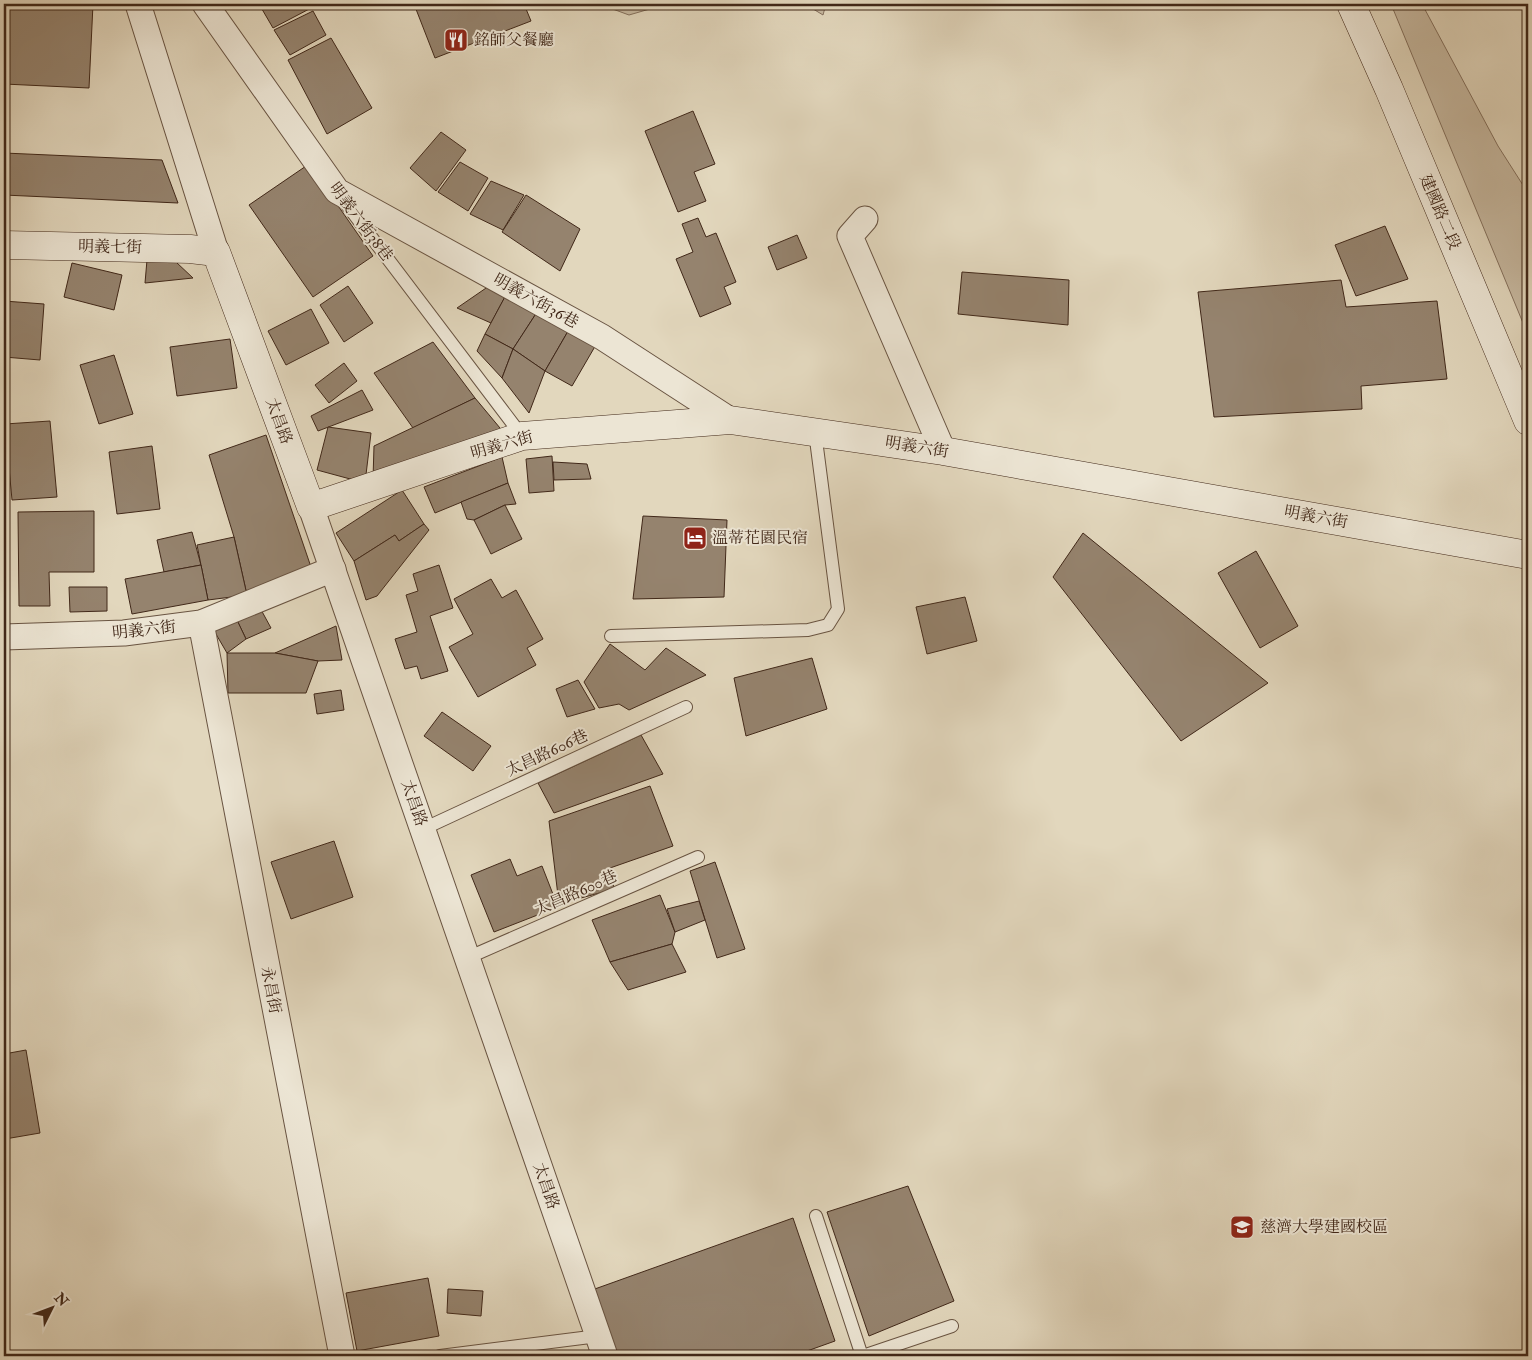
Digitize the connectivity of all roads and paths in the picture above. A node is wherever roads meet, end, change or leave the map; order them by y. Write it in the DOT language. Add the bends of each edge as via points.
graph roads {
  1 [pos="138,4"];
  2 [pos="205,4"];
  3 [pos="1351,4"];
  4 [pos="337,191"];
  5 [pos="866,219"];
  6 [pos="4,245"];
  7 [pos="216,252"];
  8 [pos="730,420"];
  9 [pos="1528,420"];
  10 [pos="816,432"];
  11 [pos="522,436"];
  12 [pos="943,451"];
  13 [pos="311,507"];
  14 [pos="1528,555"];
  15 [pos="333,569"];
  16 [pos="201,623"];
  17 [pos="611,636"];
  18 [pos="4,637"];
  19 [pos="686,707"];
  20 [pos="423,829"];
  21 [pos="698,857"];
  22 [pos="467,958"];
  23 [pos="816,1216"];
  24 [pos="952,1326"];
  25 [pos="601,1346"];
  26 [pos="342,1356"];
  27 [pos="440,1356"];
  28 [pos="863,1356"];
  1 -- 7 [label="street"];
  2 -- 4 [label="street, 明義六街38巷"];
  3 -- 9 [label="street, 建國路二段"];
  4 -- 8 [label="street, 明義六街36巷" via="602,337"];
  4 -- 11 [label="lane, 明義六街38巷"];
  5 -- 12 [label="street" via="850,236"];
  6 -- 7 [label="street, 明義七街"];
  7 -- 13 [label="street, 太昌路"];
  8 -- 10 [label="street, 明義六街"];
  8 -- 11 [label="street, 明義六街"];
  10 -- 12 [label="street, 明義六街"];
  10 -- 17 [label="lane" via="838,609 828,625 808,630"];
  11 -- 13 [label="street, 明義六街"];
  12 -- 14 [label="street, 明義六街"];
  13 -- 15 [label="street, 太昌路"];
  15 -- 16 [label="street, 明義六街"];
  15 -- 20 [label="street, 太昌路"];
  16 -- 18 [label="street, 明義六街" via="124,633"];
  16 -- 26 [label="street, 永昌街"];
  19 -- 20 [label="lane, 太昌路606巷"];
  20 -- 22 [label="street, 太昌路"];
  21 -- 22 [label="lane, 太昌路600巷"];
  22 -- 25 [label="street, 太昌路"];
  23 -- 28 [label="lane"];
  24 -- 28 [label="lane"];
  25 -- 27 [label="lane"];
}
